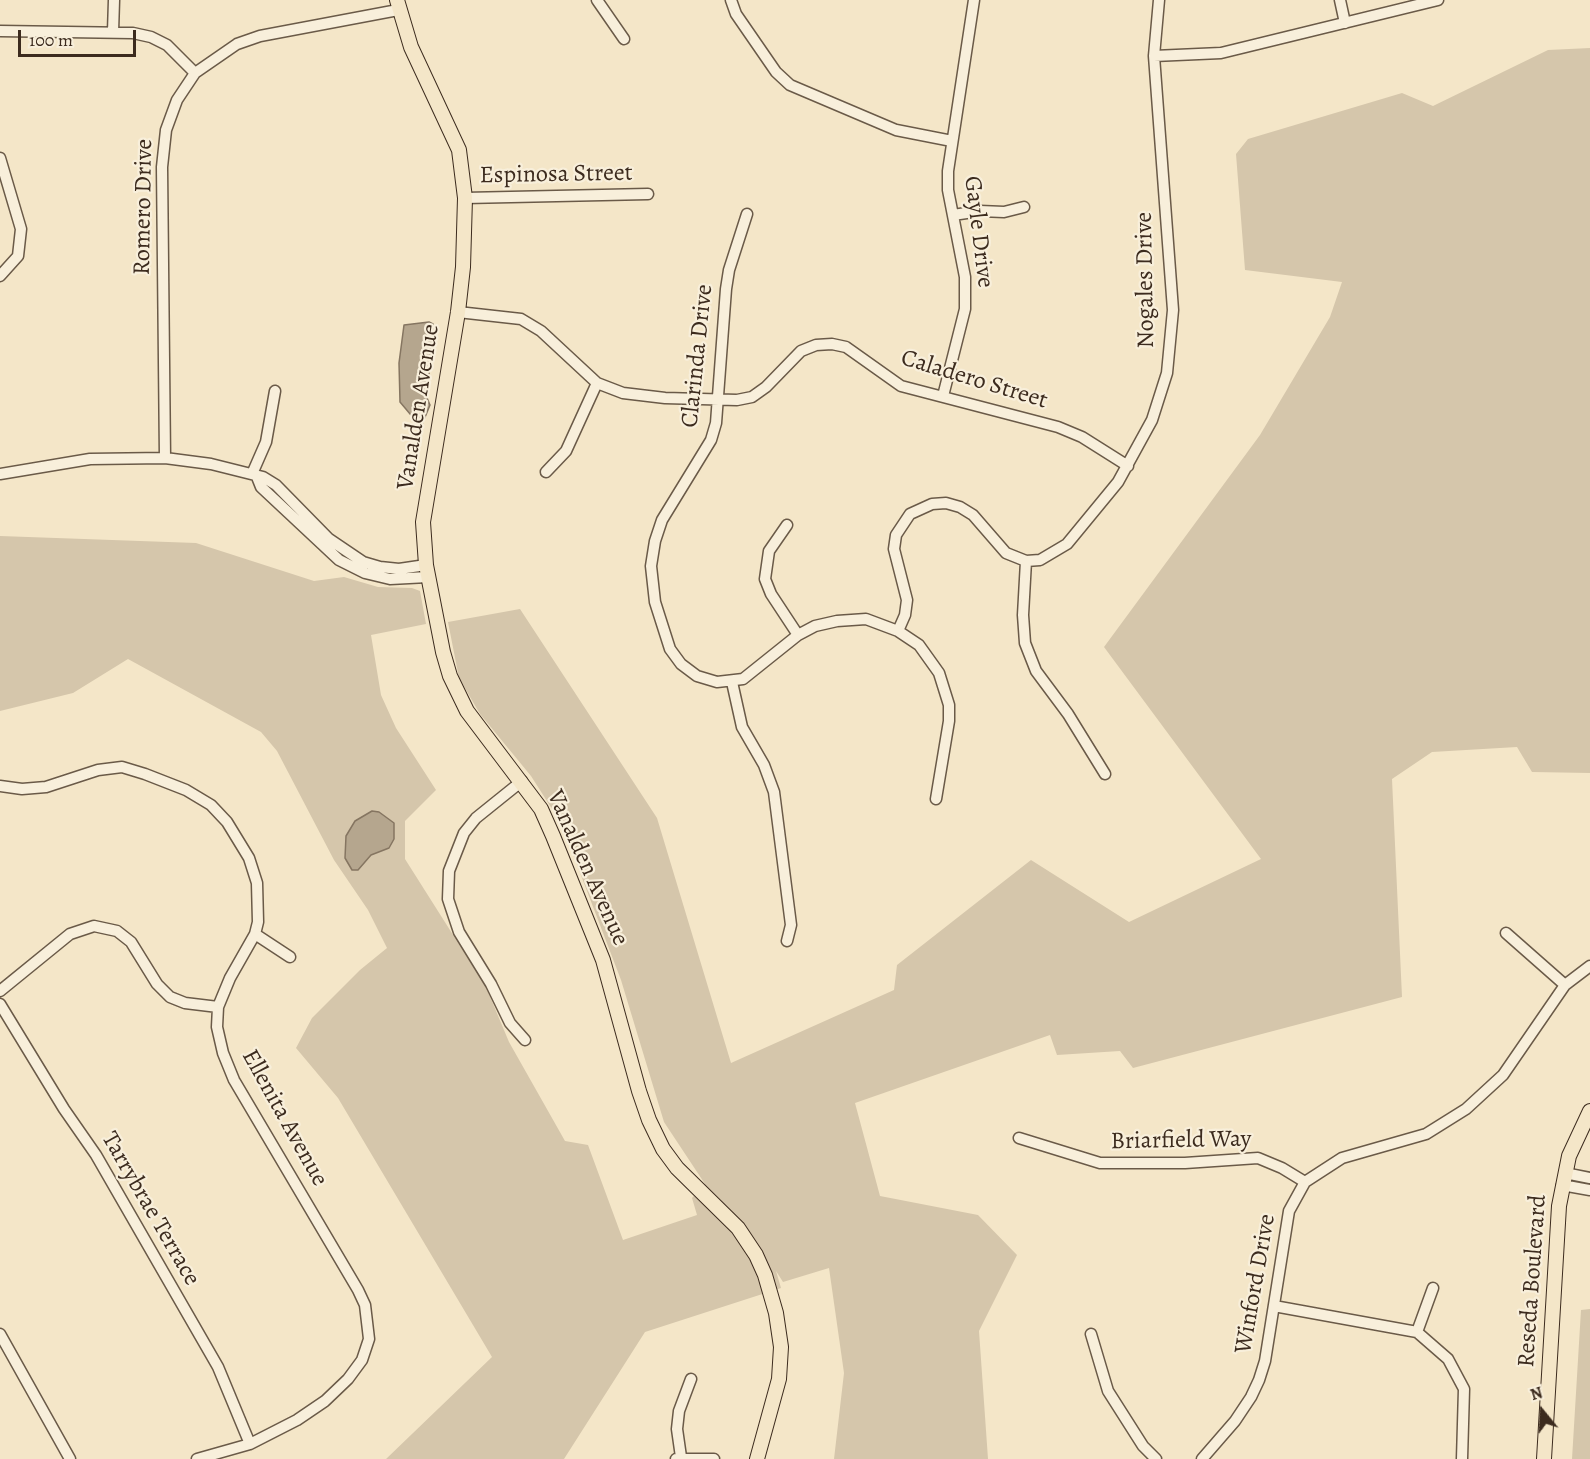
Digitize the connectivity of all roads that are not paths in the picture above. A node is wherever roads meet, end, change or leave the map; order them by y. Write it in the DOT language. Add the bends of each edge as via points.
graph roads {
  1 [pos="114,0"];
  2 [pos="597,0"];
  3 [pos="730,0"];
  4 [pos="974,0"];
  5 [pos="1159,0"];
  6 [pos="1340,0"];
  7 [pos="1438,0"];
  8 [pos="398,5"];
  9 [pos="1345,23"];
  10 [pos="0,31"];
  11 [pos="113,32"];
  12 [pos="624,39"];
  13 [pos="1154,56"];
  14 [pos="195,73"];
  15 [pos="952,141"];
  16 [pos="0,159"];
  17 [pos="648,194"];
  18 [pos="465,198"];
  19 [pos="1024,207"];
  20 [pos="747,214"];
  21 [pos="953,215"];
  22 [pos="0,276"];
  23 [pos="458,312"];
  24 [pos="597,383"];
  25 [pos="275,391"];
  26 [pos="943,396"];
  27 [pos="718,399"];
  28 [pos="165,458"];
  29 [pos="1128,466"];
  30 [pos="546,472"];
  31 [pos="0,474"];
  32 [pos="254,476"];
  33 [pos="788,525"];
  34 [pos="1026,561"];
  35 [pos="427,571"];
  36 [pos="898,631"];
  37 [pos="798,635"];
  38 [pos="732,682"];
  39 [pos="1105,774"];
  40 [pos="522,781"];
  41 [pos="0,786"];
  42 [pos="936,799"];
  43 [pos="1506,933"];
  44 [pos="255,934"];
  45 [pos="787,941"];
  46 [pos="290,957"];
  47 [pos="1590,966"];
  48 [pos="1565,986"];
  49 [pos="0,991"];
  50 [pos="0,1004"];
  51 [pos="218,1007"];
  52 [pos="525,1040"];
  53 [pos="1590,1111"];
  54 [pos="1020,1138"];
  55 [pos="1590,1178"];
  56 [pos="1564,1179"];
  57 [pos="1305,1182"];
  58 [pos="1590,1190"];
  59 [pos="1433,1288"];
  60 [pos="1274,1306"];
  61 [pos="1417,1332"];
  62 [pos="0,1334"];
  63 [pos="1091,1334"];
  64 [pos="691,1379"];
  65 [pos="250,1444"];
  66 [pos="678,1458"];
  67 [pos="70,1459"];
  68 [pos="197,1459"];
  69 [pos="714,1459"];
  70 [pos="757,1459"];
  71 [pos="1156,1459"];
  72 [pos="1202,1459"];
  73 [pos="1462,1459"];
  74 [pos="1544,1459"];
  1 -- 11 [label="street"];
  2 -- 12 [label="street"];
  3 -- 15 [label="street" via="776,72 790,85 896,130"];
  4 -- 15 [label="street, Gayle Drive"];
  5 -- 13 [label="street, Nogales Drive"];
  6 -- 9 [label="street"];
  7 -- 9 [label="street"];
  8 -- 14 [label="street, Romero Drive" via="260,36 237,44"];
  8 -- 18 [label="main road, Vanalden Avenue" via="411,47 459,150"];
  9 -- 13 [label="street" via="1221,53"];
  10 -- 11 [label="street"];
  11 -- 14 [label="street" via="151,37 167,45"];
  13 -- 29 [label="street, Nogales Drive" via="1172,329 1160,396"];
  14 -- 28 [label="street, Romero Drive" via="177,100 166,130 162,168"];
  15 -- 21 [label="street, Gayle Drive" via="948,171"];
  16 -- 22 [label="street" via="21,236 18,256"];
  17 -- 18 [label="street, Espinosa Street"];
  18 -- 23 [label="main road, Vanalden Avenue" via="464,267"];
  19 -- 21 [label="street"];
  20 -- 27 [label="street, Clarinda Drive" via="729,270"];
  21 -- 26 [label="street, Gayle Drive" via="965,277 966,309"];
  23 -- 24 [label="street, Caladero Street" via="530,323"];
  23 -- 35 [label="main road, Vanalden Avenue" via="423,522"];
  24 -- 27 [label="street, Caladero Street" via="623,393"];
  24 -- 30 [label="street" via="566,451"];
  25 -- 32 [label="street" via="266,442"];
  26 -- 27 [label="street, Caladero Street" via="901,386 858,352 832,344 801,351 752,397"];
  26 -- 29 [label="street, Caladero Street" via="1058,427"];
  27 -- 38 [label="street, Clarinda Drive" via="711,440 662,520 655,541 652,588 670,649 681,664 697,676"];
  28 -- 31 [label="street" via="90,459"];
  28 -- 32 [label="street" via="212,464"];
  29 -- 34 [label="street, Nogales Drive" via="1067,544 1047,557"];
  32 -- 35 [label="street" via="339,560 365,573 390,579"];
  33 -- 37 [label="street" via="769,550 765,579"];
  34 -- 36 [label="street" via="1006,553 973,515 960,507 946,503 921,508 901,524 896,536 895,561 907,600"];
  34 -- 39 [label="street" via="1025,644 1036,670"];
  35 -- 40 [label="main road, Vanalden Avenue" via="450,676 467,711"];
  36 -- 37 [label="street" via="866,619 815,626"];
  36 -- 42 [label="street" via="931,660 945,687 949,721"];
  37 -- 38 [label="street" via="754,673"];
  38 -- 45 [label="street" via="742,727 774,792 791,925"];
  40 -- 52 [label="street" via="464,832 449,871 448,899 459,932 510,1023"];
  40 -- 70 [label="main road, Vanalden Avenue" via="541,809 603,960 649,1119 663,1149 738,1228 765,1275 781,1347 779,1379"];
  41 -- 44 [label="street, Ellenita Avenue" via="46,787 98,770 122,767 203,800 227,822 249,858 257,883"];
  43 -- 48 [label="street"];
  44 -- 46 [label="street"];
  44 -- 51 [label="street, Ellenita Avenue"];
  47 -- 48 [label="street, Winford Drive"];
  48 -- 57 [label="street, Winford Drive" via="1503,1075 1466,1109 1426,1134 1342,1158"];
  49 -- 51 [label="street" via="70,934 94,926 117,931 131,942 157,984 170,997"];
  50 -- 65 [label="street, Tarrybrae Terrace" via="96,1155 212,1357"];
  51 -- 65 [label="street, Ellenita Avenue" via="221,1044 234,1080 358,1290 369,1323 362,1360 348,1379 297,1420"];
  53 -- 56 [label="main road, Reseda Boulevard" via="1574,1141"];
  54 -- 57 [label="street, Briarfield Way" via="1100,1163 1258,1158"];
  55 -- 56 [label="street"];
  56 -- 58 [label="street"];
  56 -- 74 [label="main road, Reseda Boulevard"];
  57 -- 60 [label="street, Winford Drive" via="1289,1211"];
  59 -- 61 [label="street"];
  60 -- 61 [label="street"];
  60 -- 72 [label="street, Winford Drive" via="1265,1361 1251,1397"];
  61 -- 73 [label="street" via="1448,1359 1464,1389"];
  62 -- 67 [label="street"];
  63 -- 71 [label="street" via="1108,1391 1143,1446"];
  64 -- 66 [label="street" via="678,1420"];
  65 -- 68 [label="street"];
  66 -- 69 [label="street"];
}
